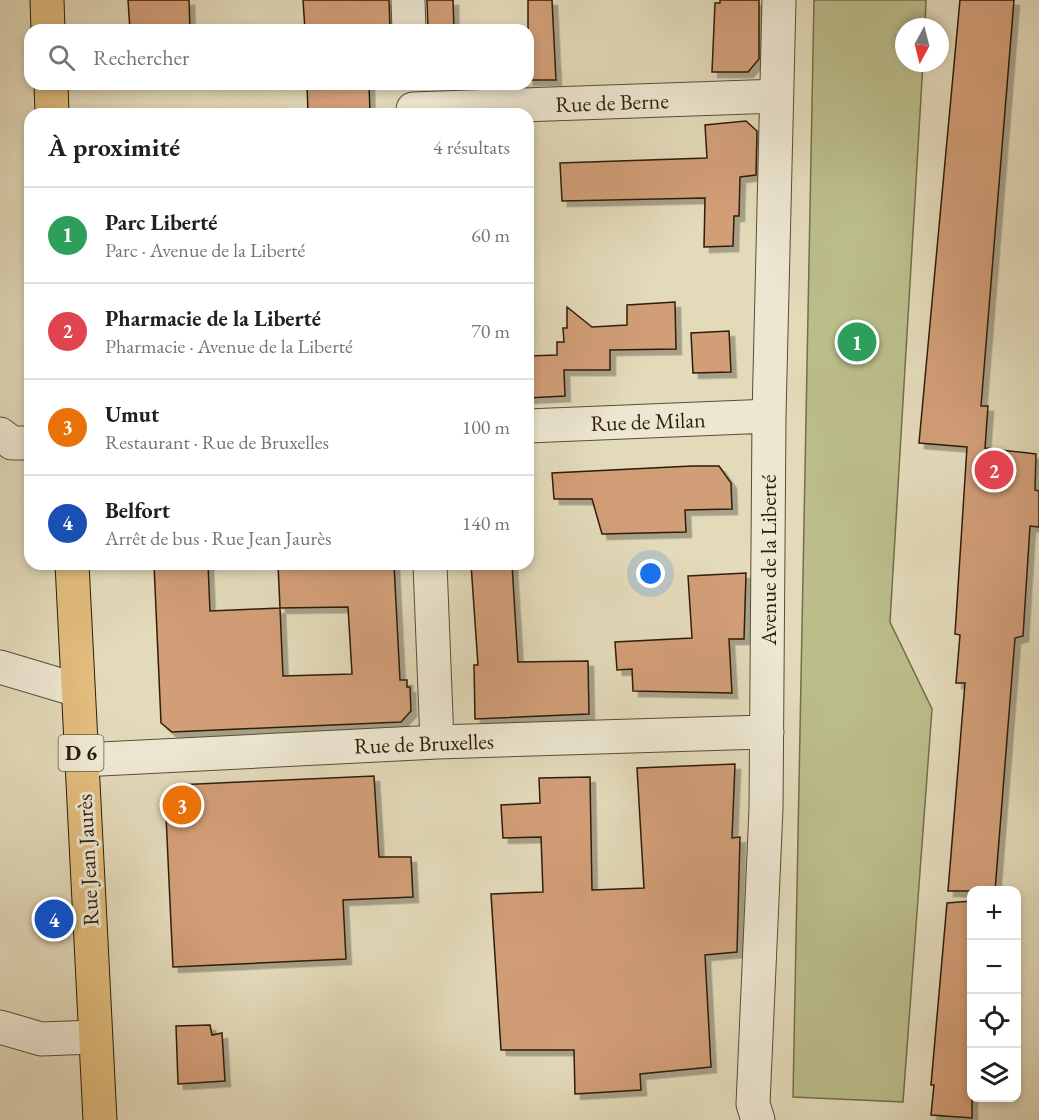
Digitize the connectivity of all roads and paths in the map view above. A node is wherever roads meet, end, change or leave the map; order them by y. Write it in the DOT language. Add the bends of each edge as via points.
graph roads {
  1 [pos="46,0"];
  2 [pos="408,0"];
  3 [pos="779,0"];
  4 [pos="48,24"];
  5 [pos="409,24"];
  6 [pos="51,90"];
  7 [pos="775,96"];
  8 [pos="413,102"];
  9 [pos="52,108"];
  10 [pos="769,416"];
  11 [pos="534,426"];
  12 [pos="0,434"];
  13 [pos="24,443"];
  14 [pos="72,570"];
  15 [pos="430,570"];
  16 [pos="0,667"];
  17 [pos="77,690"];
  18 [pos="767,732"];
  19 [pos="437,742"];
  20 [pos="81,760"];
  21 [pos="0,1027"];
  22 [pos="95,1037"];
  23 [pos="100,1120"];
  24 [pos="758,1120"];
  1 -- 4 [label="main road"];
  2 -- 5 [label="street"];
  3 -- 7 [label="street, Avenue de la Liberté"];
  6 -- 9 [label="main road"];
  7 -- 8 [label="street, Rue de Berne"];
  7 -- 10 [label="street, Avenue de la Liberté"];
  10 -- 11 [label="street, Rue de Milan"];
  10 -- 18 [label="street, Avenue de la Liberté"];
  12 -- 13 [label="street" via="12,443"];
  14 -- 17 [label="main road, Rue Jean Jaurès / D 6"];
  15 -- 19 [label="street"];
  16 -- 17 [label="street"];
  17 -- 20 [label="main road, Rue Jean Jaurès / D 6"];
  18 -- 19 [label="street, Rue de Bruxelles"];
  18 -- 24 [label="street, Avenue de la Liberté" via="753,1104"];
  19 -- 20 [label="street, Rue de Bruxelles"];
  20 -- 22 [label="main road, Rue Jean Jaurès / D 6"];
  21 -- 22 [label="street" via="40,1039"];
  22 -- 23 [label="main road, Rue Jean Jaurès / D 6"];
}
